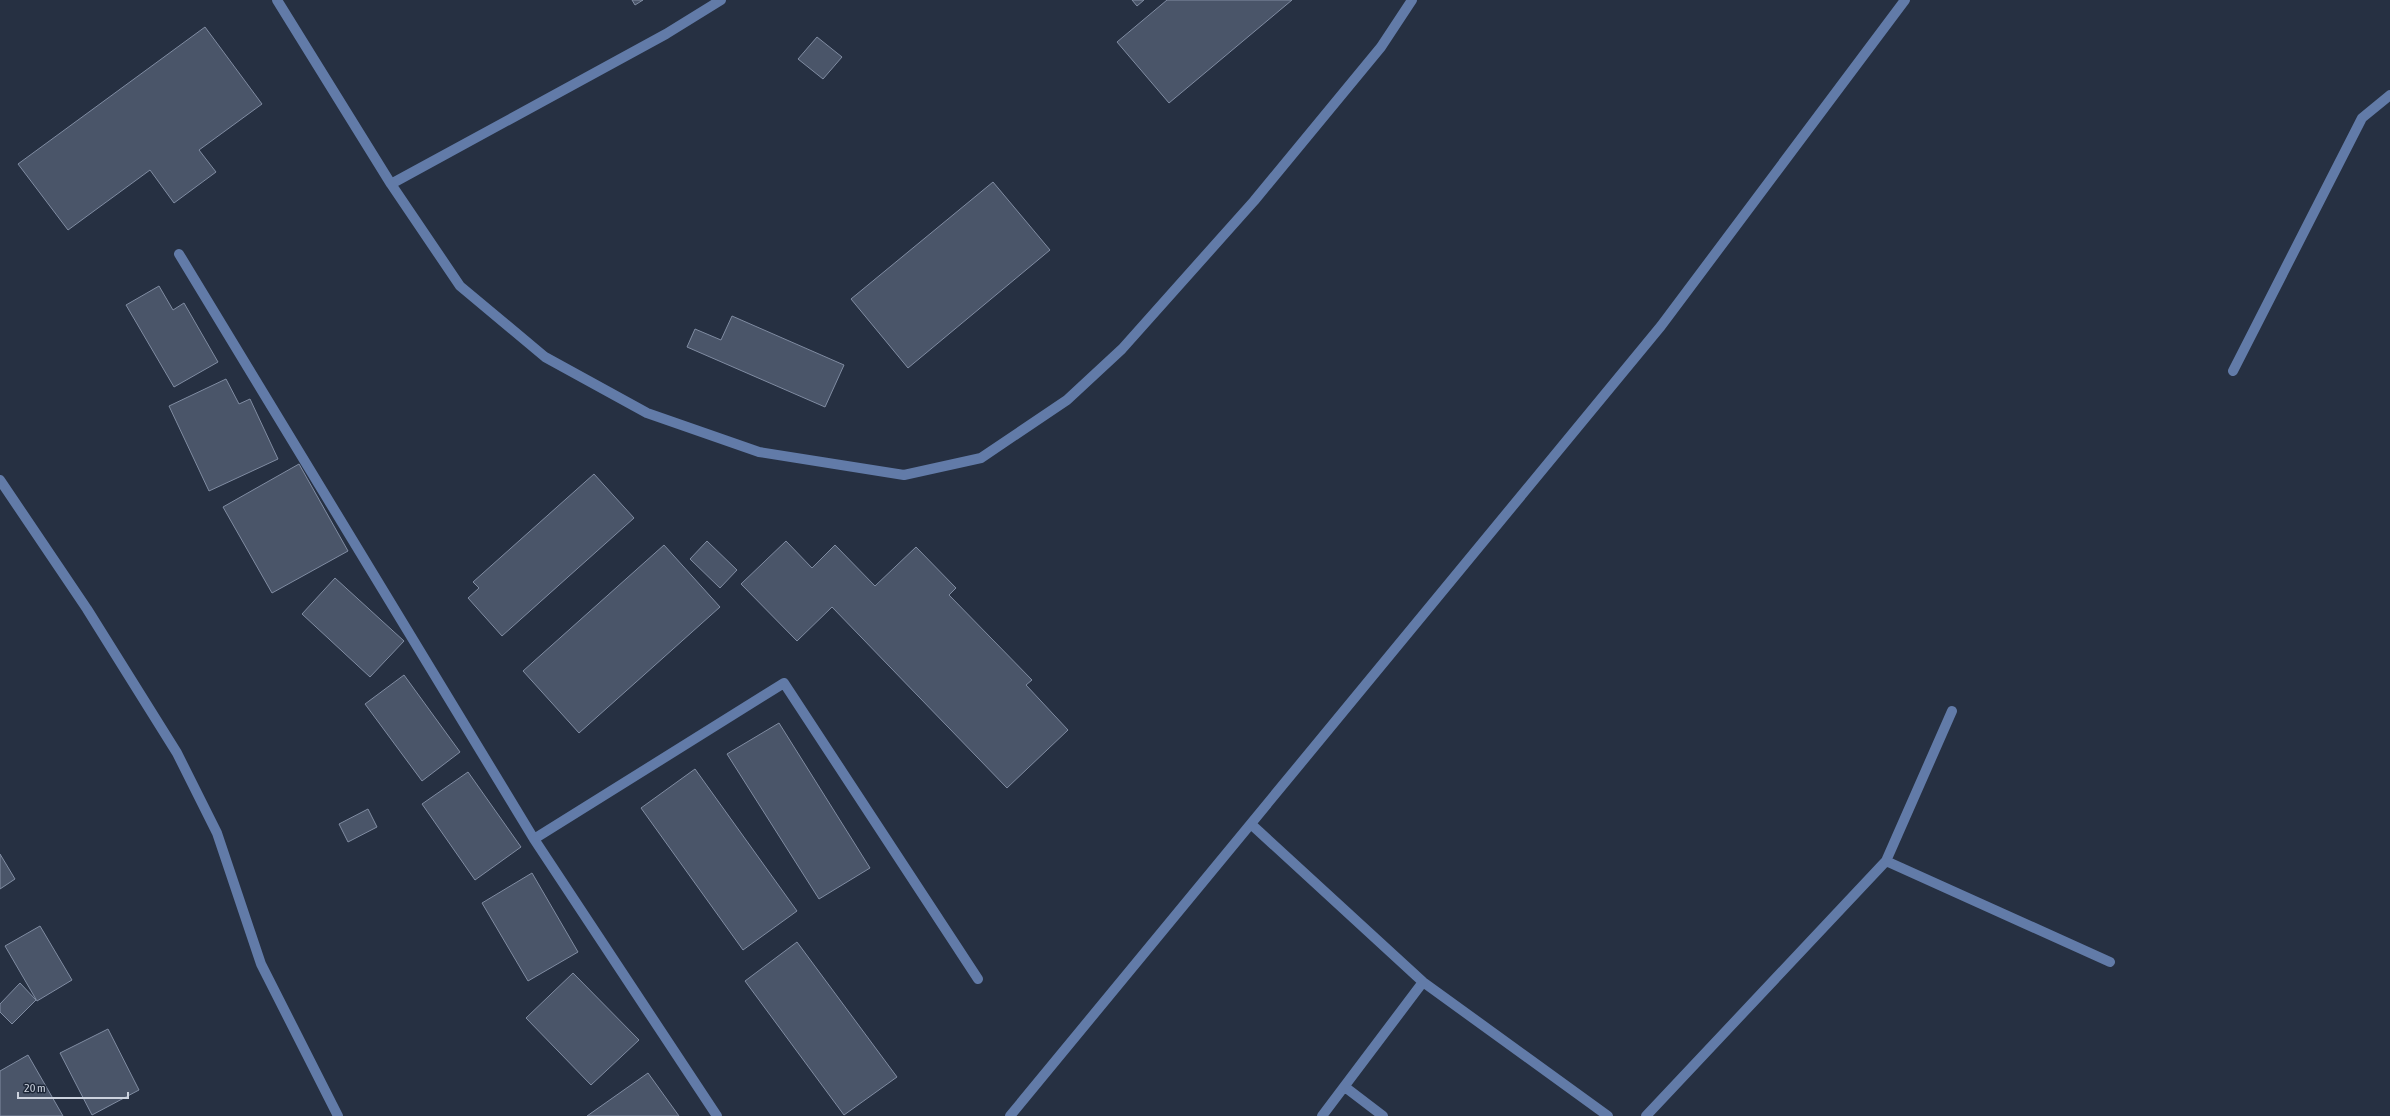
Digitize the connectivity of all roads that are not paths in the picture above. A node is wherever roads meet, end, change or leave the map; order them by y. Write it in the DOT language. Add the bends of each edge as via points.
graph roads {
  1 [pos="277,0"];
  2 [pos="721,0"];
  3 [pos="1412,0"];
  4 [pos="1905,0"];
  5 [pos="2390,95"];
  6 [pos="392,184"];
  7 [pos="179,254"];
  8 [pos="2233,371"];
  9 [pos="0,480"];
  10 [pos="1952,711"];
  11 [pos="1252,825"];
  12 [pos="534,839"];
  13 [pos="1886,862"];
  14 [pos="2110,962"];
  15 [pos="978,979"];
  16 [pos="1423,982"];
  17 [pos="1345,1087"];
  18 [pos="338,1116"];
  19 [pos="717,1116"];
  20 [pos="1010,1116"];
  21 [pos="1322,1116"];
  22 [pos="1383,1116"];
  23 [pos="1608,1116"];
  24 [pos="1646,1116"];
  1 -- 6 [label="street"];
  2 -- 6 [label="street" via="666,34"];
  3 -- 6 [label="street" via="1381,47 1274,176 1122,349 1067,400 981,458 904,475 759,452 647,413 545,357 460,286"];
  4 -- 11 [label="street" via="1661,326"];
  5 -- 8 [label="street" via="2362,118"];
  7 -- 12 [label="street"];
  9 -- 18 [label="street" via="87,609 177,753 217,833 261,964"];
  10 -- 13 [label="street"];
  11 -- 16 [label="street"];
  11 -- 20 [label="street"];
  12 -- 15 [label="street" via="784,683"];
  12 -- 19 [label="street"];
  13 -- 14 [label="street"];
  13 -- 24 [label="street"];
  16 -- 17 [label="street"];
  16 -- 23 [label="street"];
  17 -- 21 [label="street"];
  17 -- 22 [label="street"];
}
